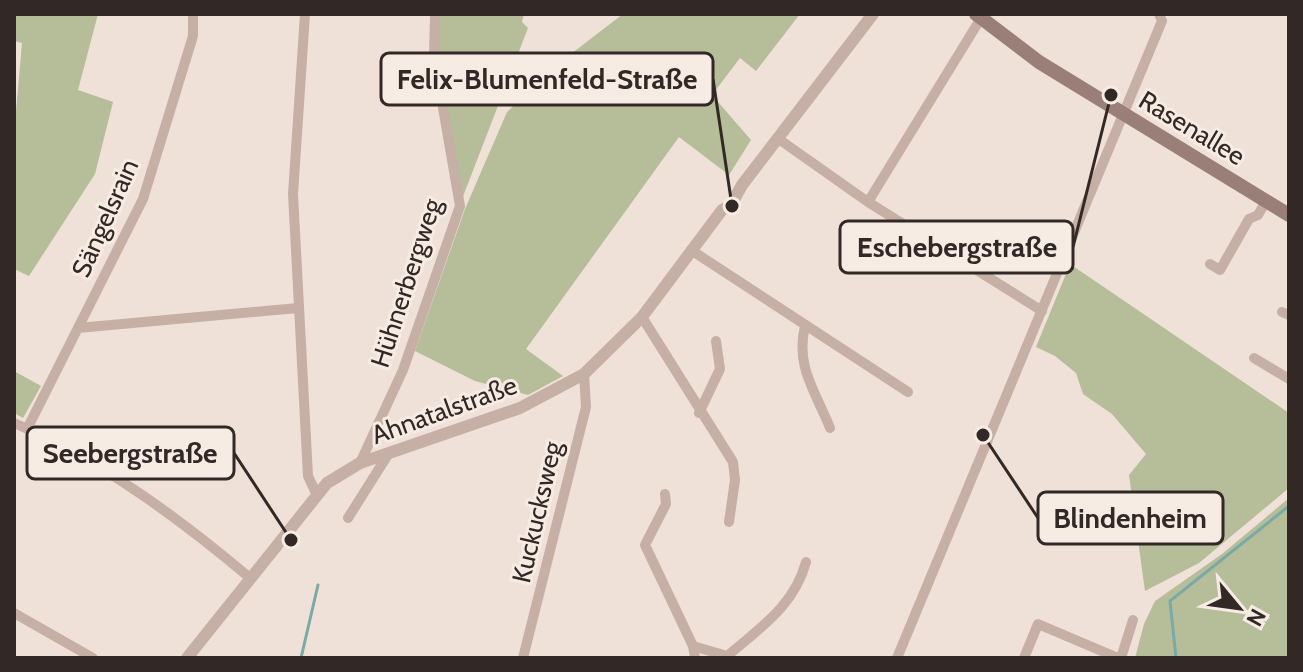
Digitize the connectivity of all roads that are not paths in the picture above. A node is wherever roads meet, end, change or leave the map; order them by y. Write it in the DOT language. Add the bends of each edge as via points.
graph roads {
  1 [pos="193,14"];
  2 [pos="305,14"];
  3 [pos="435,14"];
  4 [pos="873,14"];
  5 [pos="978,16"];
  6 [pos="1164,16"];
  7 [pos="1124,115"];
  8 [pos="780,140"];
  9 [pos="1266,201"];
  10 [pos="868,202"];
  11 [pos="1289,215"];
  12 [pos="691,250"];
  13 [pos="1210,264"];
  14 [pos="298,308"];
  15 [pos="1042,311"];
  16 [pos="642,317"];
  17 [pos="805,326"];
  18 [pos="78,328"];
  19 [pos="716,341"];
  20 [pos="1254,358"];
  21 [pos="584,374"];
  22 [pos="1289,379"];
  23 [pos="908,392"];
  24 [pos="699,413"];
  25 [pos="14,423"];
  26 [pos="830,428"];
  27 [pos="27,429"];
  28 [pos="389,453"];
  29 [pos="360,463"];
  30 [pos="316,493"];
  31 [pos="665,494"];
  32 [pos="348,518"];
  33 [pos="729,522"];
  34 [pos="806,562"];
  35 [pos="250,578"];
  36 [pos="14,613"];
  37 [pos="1133,620"];
  38 [pos="693,646"];
  39 [pos="726,657"];
  40 [pos="93,658"];
  41 [pos="187,658"];
  42 [pos="523,658"];
  43 [pos="695,658"];
  44 [pos="897,658"];
  45 [pos="1024,658"];
  46 [pos="1119,658"];
  1 -- 18 [label="street, Sängelsrain" via="193,36 143,199"];
  2 -- 14 [label="street" via="293,194"];
  3 -- 29 [label="street, Hühnerbergweg" via="434,56 460,206 403,370"];
  4 -- 8 [label="street, Ahnatalstraße"];
  5 -- 7 [label="main road, Rasenallee"];
  5 -- 10 [label="street"];
  6 -- 7 [label="street"];
  7 -- 9 [label="main road, Rasenallee"];
  7 -- 15 [label="street"];
  8 -- 10 [label="street"];
  8 -- 12 [label="street, Ahnatalstraße" via="729,193"];
  9 -- 11 [label="main road, Rasenallee"];
  9 -- 13 [label="street" via="1249,219 1220,270"];
  10 -- 15 [label="street"];
  12 -- 16 [label="street, Ahnatalstraße"];
  12 -- 17 [label="street"];
  14 -- 18 [label="street"];
  14 -- 30 [label="street" via="308,476"];
  15 -- 44 [label="street"];
  16 -- 21 [label="street, Ahnatalstraße"];
  16 -- 24 [label="street" via="694,396"];
  17 -- 23 [label="street"];
  17 -- 26 [label="street" via="800,346 805,377"];
  18 -- 27 [label="street, Sängelsrain"];
  19 -- 24 [label="street" via="720,369"];
  20 -- 22 [label="street"];
  21 -- 28 [label="street, Ahnatalstraße" via="520,408"];
  21 -- 42 [label="street, Kuckucksweg" via="586,407"];
  24 -- 33 [label="street" via="733,462"];
  25 -- 27 [label="street"];
  27 -- 35 [label="street" via="176,518"];
  28 -- 29 [label="street, Ahnatalstraße"];
  28 -- 32 [label="street"];
  29 -- 30 [label="street, Ahnatalstraße"];
  30 -- 35 [label="street, Ahnatalstraße"];
  31 -- 38 [label="street" via="666,504 645,545"];
  34 -- 39 [label="street" via="774,619"];
  35 -- 41 [label="street, Ahnatalstraße"];
  36 -- 40 [label="street"];
  37 -- 46 [label="street"];
  38 -- 39 [label="street"];
  38 -- 43 [label="street"];
  45 -- 46 [label="street" via="1038,624"];
}
